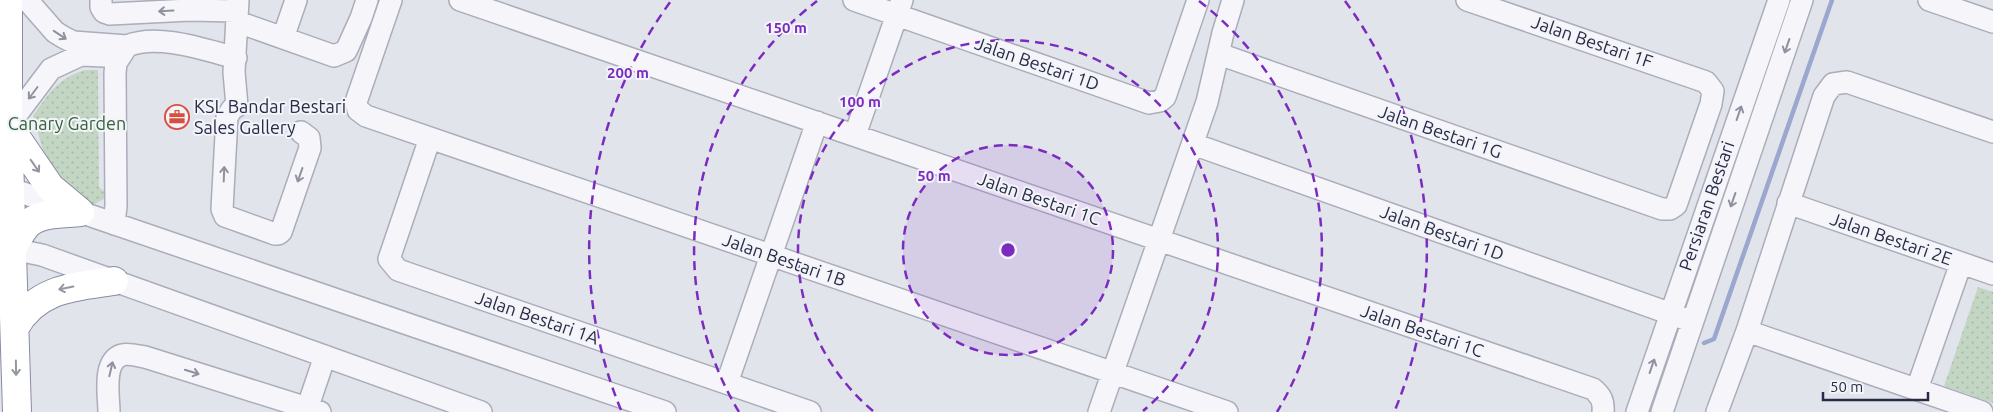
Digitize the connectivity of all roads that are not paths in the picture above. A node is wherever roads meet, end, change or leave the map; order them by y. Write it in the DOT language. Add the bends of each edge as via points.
graph roads {
  1 [pos="8,0"];
  2 [pos="26,0"];
  3 [pos="101,0"];
  4 [pos="296,0"];
  5 [pos="367,0"];
  6 [pos="391,0"];
  7 [pos="460,0"];
  8 [pos="854,0"];
  9 [pos="1198,0"];
  10 [pos="1234,0"];
  11 [pos="1467,0"];
  12 [pos="1778,0"];
  13 [pos="1802,0"];
  14 [pos="1929,0"];
  15 [pos="190,5"];
  16 [pos="215,5"];
  17 [pos="899,7"];
  18 [pos="238,11"];
  19 [pos="1993,22"];
  20 [pos="283,38"];
  21 [pos="123,51"];
  22 [pos="1219,54"];
  23 [pos="235,65"];
  24 [pos="116,83"];
  25 [pos="817,122"];
  26 [pos="8,126"];
  27 [pos="302,132"];
  28 [pos="1993,132"];
  29 [pos="855,135"];
  30 [pos="430,138"];
  31 [pos="1193,144"];
  32 [pos="6,189"];
  33 [pos="1788,203"];
  34 [pos="1662,209"];
  35 [pos="80,212"];
  36 [pos="114,224"];
  37 [pos="1160,240"];
  38 [pos="6,249"];
  39 [pos="771,255"];
  40 [pos="1961,263"];
  41 [pos="1993,274"];
  42 [pos="114,281"];
  43 [pos="1670,314"];
  44 [pos="1691,321"];
  45 [pos="15,327"];
  46 [pos="1747,330"];
  47 [pos="325,356"];
  48 [pos="1112,373"];
  49 [pos="727,384"];
  50 [pos="1917,390"];
  51 [pos="311,411"];
  52 [pos="16,412"];
  53 [pos="109,412"];
  54 [pos="481,412"];
  55 [pos="665,412"];
  56 [pos="810,412"];
  57 [pos="1099,412"];
  58 [pos="1227,412"];
  59 [pos="1603,412"];
  60 [pos="1637,412"];
  61 [pos="1662,412"];
  62 [pos="1717,412"];
  63 [pos="1982,412"];
  1 -- 26 [label="highway"];
  2 -- 21 [label="street, one-way" via="63,37 73,42"];
  15 -- 3 [label="street, one-way" via="110,14 104,12"];
  4 -- 20 [label="street"];
  5 -- 20 [label="street" via="362,18 346,51 341,54 334,56"];
  6 -- 30 [label="street, Jalan Bestari 1B" via="356,102 358,110 366,116"];
  7 -- 25 [label="street, Jalan Bestari 1C"];
  8 -- 17 [label="street, Jalan Bestari 1D"];
  9 -- 17 [label="street, Jalan Bestari 1D" via="1165,97 1149,103"];
  10 -- 22 [label="street"];
  11 -- 34 [label="street, Jalan Bestari 1F" via="1706,82 1713,90 1711,104 1680,197 1676,205"];
  43 -- 12 [label="street, Persiaran Bestari, one-way"];
  13 -- 44 [label="street, Persiaran Bestari, one-way"];
  14 -- 19 [label="street"];
  15 -- 16 [label="street"];
  16 -- 18 [label="street"];
  17 -- 29 [label="street"];
  18 -- 20 [label="street"];
  18 -- 23 [label="street"];
  21 -- 23 [label="street" via="134,43 157,41 185,45"];
  21 -- 24 [label="street" via="116,63"];
  21 -- 26 [label="street, one-way" via="81,55 51,69"];
  22 -- 31 [label="street"];
  22 -- 34 [label="street, Jalan Bestari 1G"];
  23 -- 24 [label="street" via="183,56 142,54 132,59"];
  27 -- 23 [label="street, one-way" via="309,138 310,148 281,232 275,234 225,216 222,209 227,117 237,106"];
  24 -- 36 [label="street"];
  25 -- 29 [label="street, Jalan Bestari 1C"];
  25 -- 39 [label="street"];
  26 -- 32 [label="highway"];
  26 -- 35 [label="highway, one-way" via="50,187"];
  28 -- 33 [label="street" via="1847,82 1834,84 1824,96"];
  29 -- 37 [label="street, Jalan Bestari 1C"];
  30 -- 39 [label="street, Jalan Bestari 1B"];
  30 -- 49 [label="street, Jalan Bestari 1A" via="389,258 398,270"];
  31 -- 37 [label="street"];
  31 -- 43 [label="street, Jalan Bestari 1D"];
  32 -- 35 [label="street"];
  32 -- 38 [label="highway"];
  33 -- 40 [label="street, Jalan Bestari 2E"];
  33 -- 46 [label="street"];
  35 -- 36 [label="street"];
  35 -- 38 [label="highway" via="47,215 31,222"];
  36 -- 55 [label="street"];
  37 -- 48 [label="street"];
  37 -- 59 [label="street, Jalan Bestari 1C" via="1593,389 1604,403"];
  38 -- 42 [label="street" via="42,255"];
  38 -- 45 [label="highway"];
  39 -- 48 [label="street, Jalan Bestari 1B"];
  39 -- 49 [label="street"];
  40 -- 41 [label="street, Jalan Bestari 2E"];
  40 -- 50 [label="street"];
  42 -- 45 [label="highway, one-way" via="57,290 27,309"];
  42 -- 47 [label="street"];
  43 -- 44 [label="street, Jalan Bestari 1D"];
  60 -- 43 [label="street, Persiaran Bestari, one-way"];
  44 -- 61 [label="street, Persiaran Bestari"];
  45 -- 52 [label="highway, one-way"];
  46 -- 50 [label="street"];
  46 -- 62 [label="street"];
  47 -- 51 [label="street"];
  47 -- 54 [label="street"];
  48 -- 57 [label="street"];
  48 -- 58 [label="street, Jalan Bestari 1B"];
  49 -- 56 [label="street, Jalan Bestari 1A"];
  50 -- 63 [label="street"];
  53 -- 51 [label="street, one-way" via="109,372 113,360 122,355 145,357"];
}
